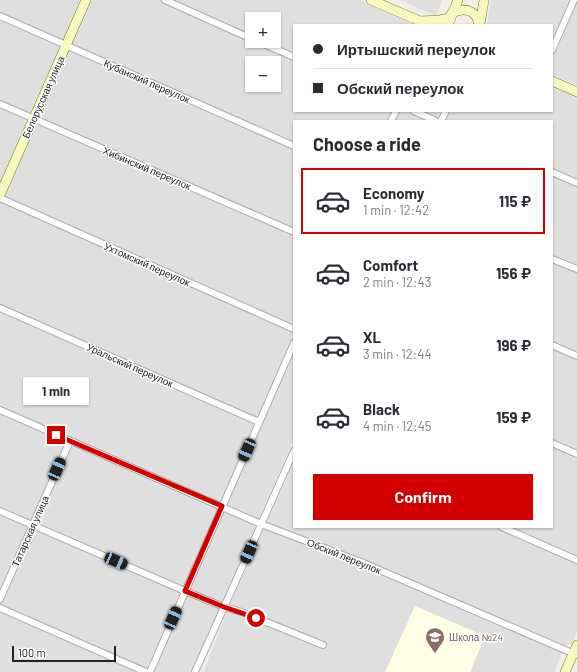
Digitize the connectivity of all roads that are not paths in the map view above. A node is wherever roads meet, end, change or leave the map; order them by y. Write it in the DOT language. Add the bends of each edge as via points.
graph roads {
  1 [pos="86,0"];
  2 [pos="166,0"];
  3 [pos="371,0"];
  4 [pos="458,0"];
  5 [pos="484,0"];
  6 [pos="574,0"];
  7 [pos="0,16"];
  8 [pos="450,19"];
  9 [pos="425,23"];
  10 [pos="479,24"];
  11 [pos="479,24"];
  12 [pos="245,36"];
  13 [pos="66,45"];
  14 [pos="273,48"];
  15 [pos="553,48"];
  16 [pos="293,57"];
  17 [pos="553,81"];
  18 [pos="577,92"];
  19 [pos="0,104"];
  20 [pos="416,112"];
  21 [pos="33,119"];
  22 [pos="434,120"];
  23 [pos="293,146"];
  24 [pos="553,172"];
  25 [pos="577,183"];
  26 [pos="0,195"];
  27 [pos="0,198"];
  28 [pos="293,232"];
  29 [pos="553,259"];
  30 [pos="577,269"];
  31 [pos="0,308"];
  32 [pos="293,329"];
  33 [pos="293,345"];
  34 [pos="553,345"];
  35 [pos="577,356"];
  36 [pos="0,410"];
  37 [pos="259,422"];
  38 [pos="70,441"];
  39 [pos="553,443"];
  40 [pos="293,453"];
  41 [pos="577,454"];
  42 [pos="222,506"];
  43 [pos="0,511"];
  44 [pos="262,524"];
  45 [pos="33,525"];
  46 [pos="504,528"];
  47 [pos="577,560"];
  48 [pos="185,591"];
  49 [pos="0,599"];
  50 [pos="224,607"];
  51 [pos="0,608"];
  52 [pos="323,645"];
  53 [pos="576,651"];
  54 [pos="146,672"];
  55 [pos="150,672"];
  56 [pos="195,672"];
  57 [pos="565,672"];
  1 -- 13 [label="main road, Белорусская улица"];
  2 -- 12 [label="street"];
  3 -- 9 [label="main road"];
  4 -- 8 [label="main road"];
  5 -- 11 [label="main road"];
  6 -- 15 [label="street"];
  7 -- 13 [label="street, Кубанский переулок"];
  8 -- 9 [label="main road"];
  8 -- 10 [label="main road" via="460,10 469,10 476,15"];
  13 -- 21 [label="main road, Белорусская улица"];
  13 -- 23 [label="street, Кубанский переулок"];
  14 -- 16 [label="street"];
  17 -- 18 [label="main road"];
  19 -- 21 [label="street, Хибинский переулок"];
  20 -- 22 [label="street"];
  21 -- 26 [label="main road, Белорусская улица"];
  21 -- 28 [label="street, Хибинский переулок"];
  24 -- 25 [label="street"];
  27 -- 32 [label="street, Ухтомский переулок"];
  29 -- 30 [label="street"];
  31 -- 37 [label="street, Уральский переулок"];
  33 -- 37 [label="street"];
  34 -- 35 [label="street"];
  36 -- 38 [label="street, Обский переулок"];
  37 -- 42 [label="street"];
  38 -- 42 [label="street, Обский переулок"];
  38 -- 45 [label="street, Татарская улица"];
  39 -- 41 [label="street"];
  40 -- 44 [label="street"];
  42 -- 44 [label="street, Обский переулок"];
  42 -- 48 [label="street"];
  43 -- 45 [label="street"];
  44 -- 50 [label="street"];
  44 -- 53 [label="street, Обский переулок"];
  45 -- 48 [label="street"];
  45 -- 49 [label="street, Татарская улица"];
  46 -- 47 [label="street"];
  48 -- 50 [label="street"];
  48 -- 55 [label="street"];
  50 -- 52 [label="street"];
  50 -- 56 [label="street"];
  51 -- 54 [label="street"];
  53 -- 57 [label="main road"];
}
